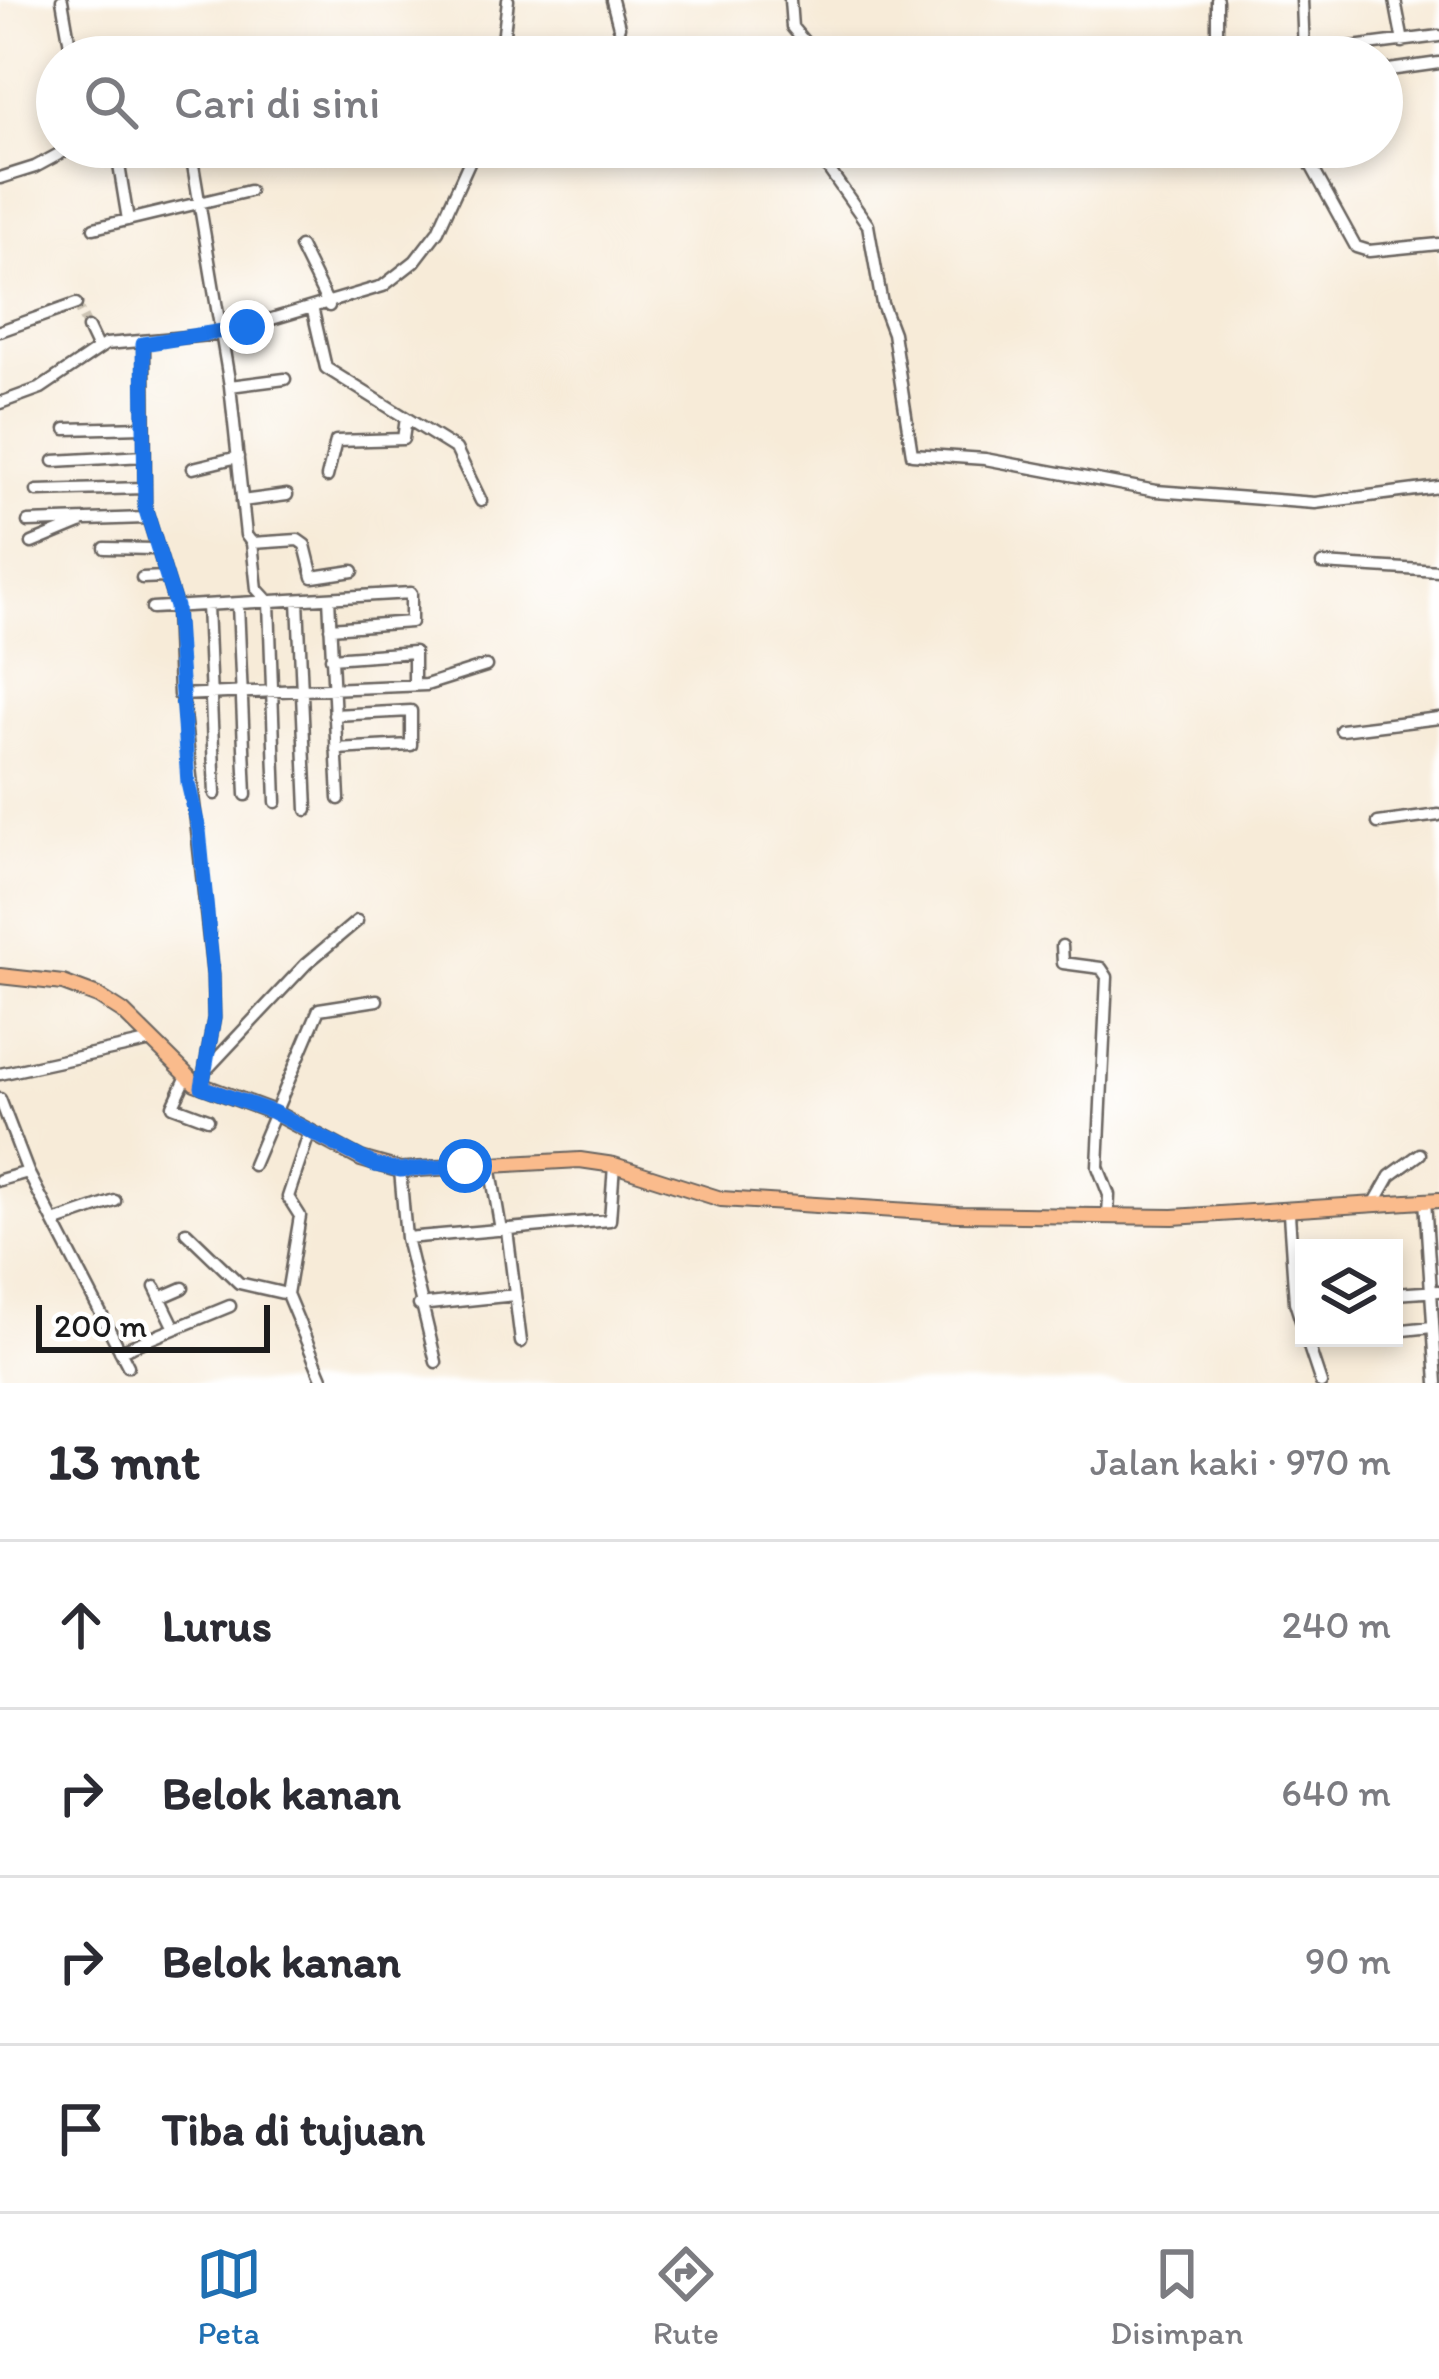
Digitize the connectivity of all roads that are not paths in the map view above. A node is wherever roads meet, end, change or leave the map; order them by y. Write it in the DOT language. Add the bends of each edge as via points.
graph roads {
  1 [pos="62,0"];
  2 [pos="508,0"];
  3 [pos="612,0"];
  4 [pos="790,0"];
  5 [pos="1217,0"];
  6 [pos="1302,0"];
  7 [pos="1395,0"];
  8 [pos="620,27"];
  9 [pos="68,36"];
  10 [pos="504,36"];
  11 [pos="800,36"];
  12 [pos="1217,36"];
  13 [pos="1303,36"];
  14 [pos="1402,36"];
  15 [pos="1439,36"];
  16 [pos="1403,42"];
  17 [pos="1439,63"];
  18 [pos="1403,68"];
  19 [pos="36,166"];
  20 [pos="119,168"];
  21 [pos="194,168"];
  22 [pos="466,168"];
  23 [pos="828,168"];
  24 [pos="1312,168"];
  25 [pos="0,178"];
  26 [pos="250,191"];
  27 [pos="200,204"];
  28 [pos="128,220"];
  29 [pos="94,228"];
  30 [pos="1439,244"];
  31 [pos="300,247"];
  32 [pos="76,304"];
  33 [pos="329,306"];
  34 [pos="313,311"];
  35 [pos="88,328"];
  36 [pos="0,331"];
  37 [pos="220,334"];
  38 [pos="143,344"];
  39 [pos="98,349"];
  40 [pos="284,379"];
  41 [pos="230,386"];
  42 [pos="0,403"];
  43 [pos="406,418"];
  44 [pos="144,427"];
  45 [pos="66,429"];
  46 [pos="144,456"];
  47 [pos="238,457"];
  48 [pos="54,460"];
  49 [pos="193,468"];
  50 [pos="328,477"];
  51 [pos="144,488"];
  52 [pos="1439,488"];
  53 [pos="37,490"];
  54 [pos="287,495"];
  55 [pos="242,501"];
  56 [pos="481,501"];
  57 [pos="146,518"];
  58 [pos="89,520"];
  59 [pos="28,522"];
  60 [pos="32,543"];
  61 [pos="252,543"];
  62 [pos="105,548"];
  63 [pos="154,549"];
  64 [pos="1322,564"];
  65 [pos="353,571"];
  66 [pos="1439,572"];
  67 [pos="165,577"];
  68 [pos="142,578"];
  69 [pos="329,598"];
  70 [pos="298,600"];
  71 [pos="268,602"];
  72 [pos="238,604"];
  73 [pos="207,605"];
  74 [pos="176,607"];
  75 [pos="152,608"];
  76 [pos="330,628"];
  77 [pos="331,658"];
  78 [pos="486,666"];
  79 [pos="414,682"];
  80 [pos="332,686"];
  81 [pos="301,688"];
  82 [pos="271,690"];
  83 [pos="240,692"];
  84 [pos="209,693"];
  85 [pos="182,695"];
  86 [pos="334,716"];
  87 [pos="1439,718"];
  88 [pos="1341,730"];
  89 [pos="336,749"];
  90 [pos="215,794"];
  91 [pos="246,795"];
  92 [pos="339,799"];
  93 [pos="276,802"];
  94 [pos="308,810"];
  95 [pos="1439,815"];
  96 [pos="1378,823"];
  97 [pos="357,921"];
  98 [pos="1062,946"];
  99 [pos="0,976"];
  100 [pos="377,1000"];
  101 [pos="152,1041"];
  102 [pos="207,1068"];
  103 [pos="0,1074"];
  104 [pos="187,1076"];
  105 [pos="202,1087"];
  106 [pos="0,1099"];
  107 [pos="273,1112"];
  108 [pos="208,1119"];
  109 [pos="310,1131"];
  110 [pos="1420,1154"];
  111 [pos="253,1165"];
  112 [pos="490,1165"];
  113 [pos="614,1165"];
  114 [pos="400,1170"];
  115 [pos="28,1172"];
  116 [pos="0,1180"];
  117 [pos="1432,1200"];
  118 [pos="116,1201"];
  119 [pos="1373,1204"];
  120 [pos="1289,1214"];
  121 [pos="1108,1217"];
  122 [pos="54,1222"];
  123 [pos="504,1230"];
  124 [pos="186,1232"];
  125 [pos="406,1238"];
  126 [pos="1295,1267"];
  127 [pos="183,1288"];
  128 [pos="1434,1291"];
  129 [pos="1403,1293"];
  130 [pos="287,1294"];
  131 [pos="514,1295"];
  132 [pos="419,1305"];
  133 [pos="230,1306"];
  134 [pos="173,1326"];
  135 [pos="1432,1327"];
  136 [pos="1403,1330"];
  137 [pos="521,1342"];
  138 [pos="1310,1347"];
  139 [pos="120,1351"];
  140 [pos="436,1362"];
  141 [pos="128,1366"];
  142 [pos="324,1383"];
  143 [pos="1322,1383"];
  144 [pos="1437,1383"];
  1 -- 9 [label="street"];
  2 -- 10 [label="street"];
  3 -- 8 [label="street"];
  4 -- 11 [label="street"];
  5 -- 12 [label="street"];
  6 -- 13 [label="street"];
  7 -- 14 [label="street"];
  15 -- 16 [label="street"];
  17 -- 18 [label="street"];
  19 -- 25 [label="street"];
  20 -- 28 [label="street"];
  21 -- 27 [label="street"];
  22 -- 33 [label="street" via="415,261 383,286"];
  23 -- 52 [label="street" via="868,225 912,454 985,459 1156,491 1315,503"];
  24 -- 30 [label="street" via="1356,247"];
  26 -- 27 [label="street"];
  27 -- 28 [label="street"];
  27 -- 37 [label="street"];
  28 -- 29 [label="street"];
  31 -- 33 [label="street"];
  32 -- 36 [label="street"];
  33 -- 34 [label="street"];
  34 -- 37 [label="street"];
  34 -- 43 [label="street" via="326,368"];
  35 -- 39 [label="street"];
  37 -- 38 [label="street"];
  37 -- 41 [label="street"];
  38 -- 39 [label="street"];
  38 -- 44 [label="street"];
  39 -- 42 [label="street" via="40,388"];
  40 -- 41 [label="street"];
  41 -- 47 [label="street"];
  43 -- 50 [label="street" via="403,439 338,440"];
  43 -- 56 [label="street" via="456,449"];
  44 -- 45 [label="street"];
  44 -- 46 [label="street"];
  46 -- 48 [label="street"];
  46 -- 51 [label="street"];
  47 -- 49 [label="street"];
  47 -- 55 [label="street"];
  51 -- 53 [label="street"];
  51 -- 57 [label="street"];
  54 -- 55 [label="street"];
  55 -- 61 [label="street"];
  57 -- 58 [label="street"];
  57 -- 63 [label="street"];
  58 -- 59 [label="street"];
  58 -- 60 [label="street"];
  61 -- 65 [label="street" via="298,540 313,578"];
  61 -- 71 [label="street" via="257,589"];
  62 -- 63 [label="street"];
  63 -- 67 [label="street"];
  64 -- 66 [label="street"];
  67 -- 68 [label="street"];
  67 -- 74 [label="street"];
  69 -- 70 [label="street"];
  69 -- 76 [label="street"];
  69 -- 76 [label="street" via="411,593 411,622"];
  70 -- 71 [label="street"];
  70 -- 81 [label="street"];
  71 -- 72 [label="street"];
  71 -- 82 [label="street"];
  72 -- 73 [label="street"];
  72 -- 83 [label="street"];
  73 -- 74 [label="street"];
  73 -- 84 [label="street"];
  74 -- 75 [label="street"];
  74 -- 85 [label="street"];
  76 -- 77 [label="street"];
  77 -- 79 [label="street" via="414,652"];
  77 -- 80 [label="street"];
  78 -- 79 [label="street"];
  79 -- 80 [label="street"];
  80 -- 81 [label="street"];
  80 -- 86 [label="street"];
  81 -- 82 [label="street"];
  81 -- 94 [label="street"];
  82 -- 83 [label="street"];
  82 -- 93 [label="street"];
  83 -- 84 [label="street"];
  83 -- 91 [label="street"];
  84 -- 85 [label="street"];
  84 -- 90 [label="street"];
  85 -- 102 [label="street" via="213,975"];
  86 -- 89 [label="street"];
  86 -- 89 [label="street" via="412,711 411,746"];
  87 -- 88 [label="street"];
  89 -- 92 [label="street"];
  95 -- 96 [label="street"];
  97 -- 102 [label="street"];
  98 -- 121 [label="street" via="1062,962 1101,968 1108,981 1098,1167"];
  99 -- 101 [label="main road" via="85,990"];
  100 -- 107 [label="street" via="319,1009"];
  101 -- 103 [label="street"];
  101 -- 104 [label="main road"];
  102 -- 105 [label="street"];
  104 -- 105 [label="main road"];
  104 -- 108 [label="street" via="174,1109"];
  105 -- 107 [label="main road"];
  106 -- 115 [label="street"];
  107 -- 109 [label="main road"];
  107 -- 111 [label="street"];
  109 -- 114 [label="main road"];
  109 -- 130 [label="street" via="288,1197 300,1221"];
  110 -- 119 [label="street" via="1390,1176"];
  112 -- 113 [label="main road"];
  112 -- 114 [label="main road"];
  112 -- 123 [label="street"];
  113 -- 121 [label="main road" via="735,1201"];
  113 -- 123 [label="street" via="610,1220"];
  114 -- 125 [label="street"];
  115 -- 116 [label="street"];
  115 -- 122 [label="street"];
  117 -- 119 [label="main road"];
  117 -- 128 [label="street"];
  118 -- 122 [label="street"];
  119 -- 120 [label="main road"];
  120 -- 121 [label="main road"];
  120 -- 126 [label="street"];
  122 -- 139 [label="street"];
  123 -- 125 [label="street"];
  123 -- 131 [label="street"];
  124 -- 130 [label="street" via="239,1282"];
  125 -- 132 [label="street"];
  127 -- 134 [label="street" via="158,1293"];
  128 -- 129 [label="street"];
  128 -- 135 [label="street"];
  130 -- 142 [label="street"];
  131 -- 132 [label="street"];
  131 -- 137 [label="street"];
  132 -- 140 [label="street"];
  133 -- 134 [label="street"];
  134 -- 139 [label="street"];
  135 -- 136 [label="street"];
  135 -- 144 [label="street"];
  138 -- 143 [label="street"];
  139 -- 141 [label="street"];
}
